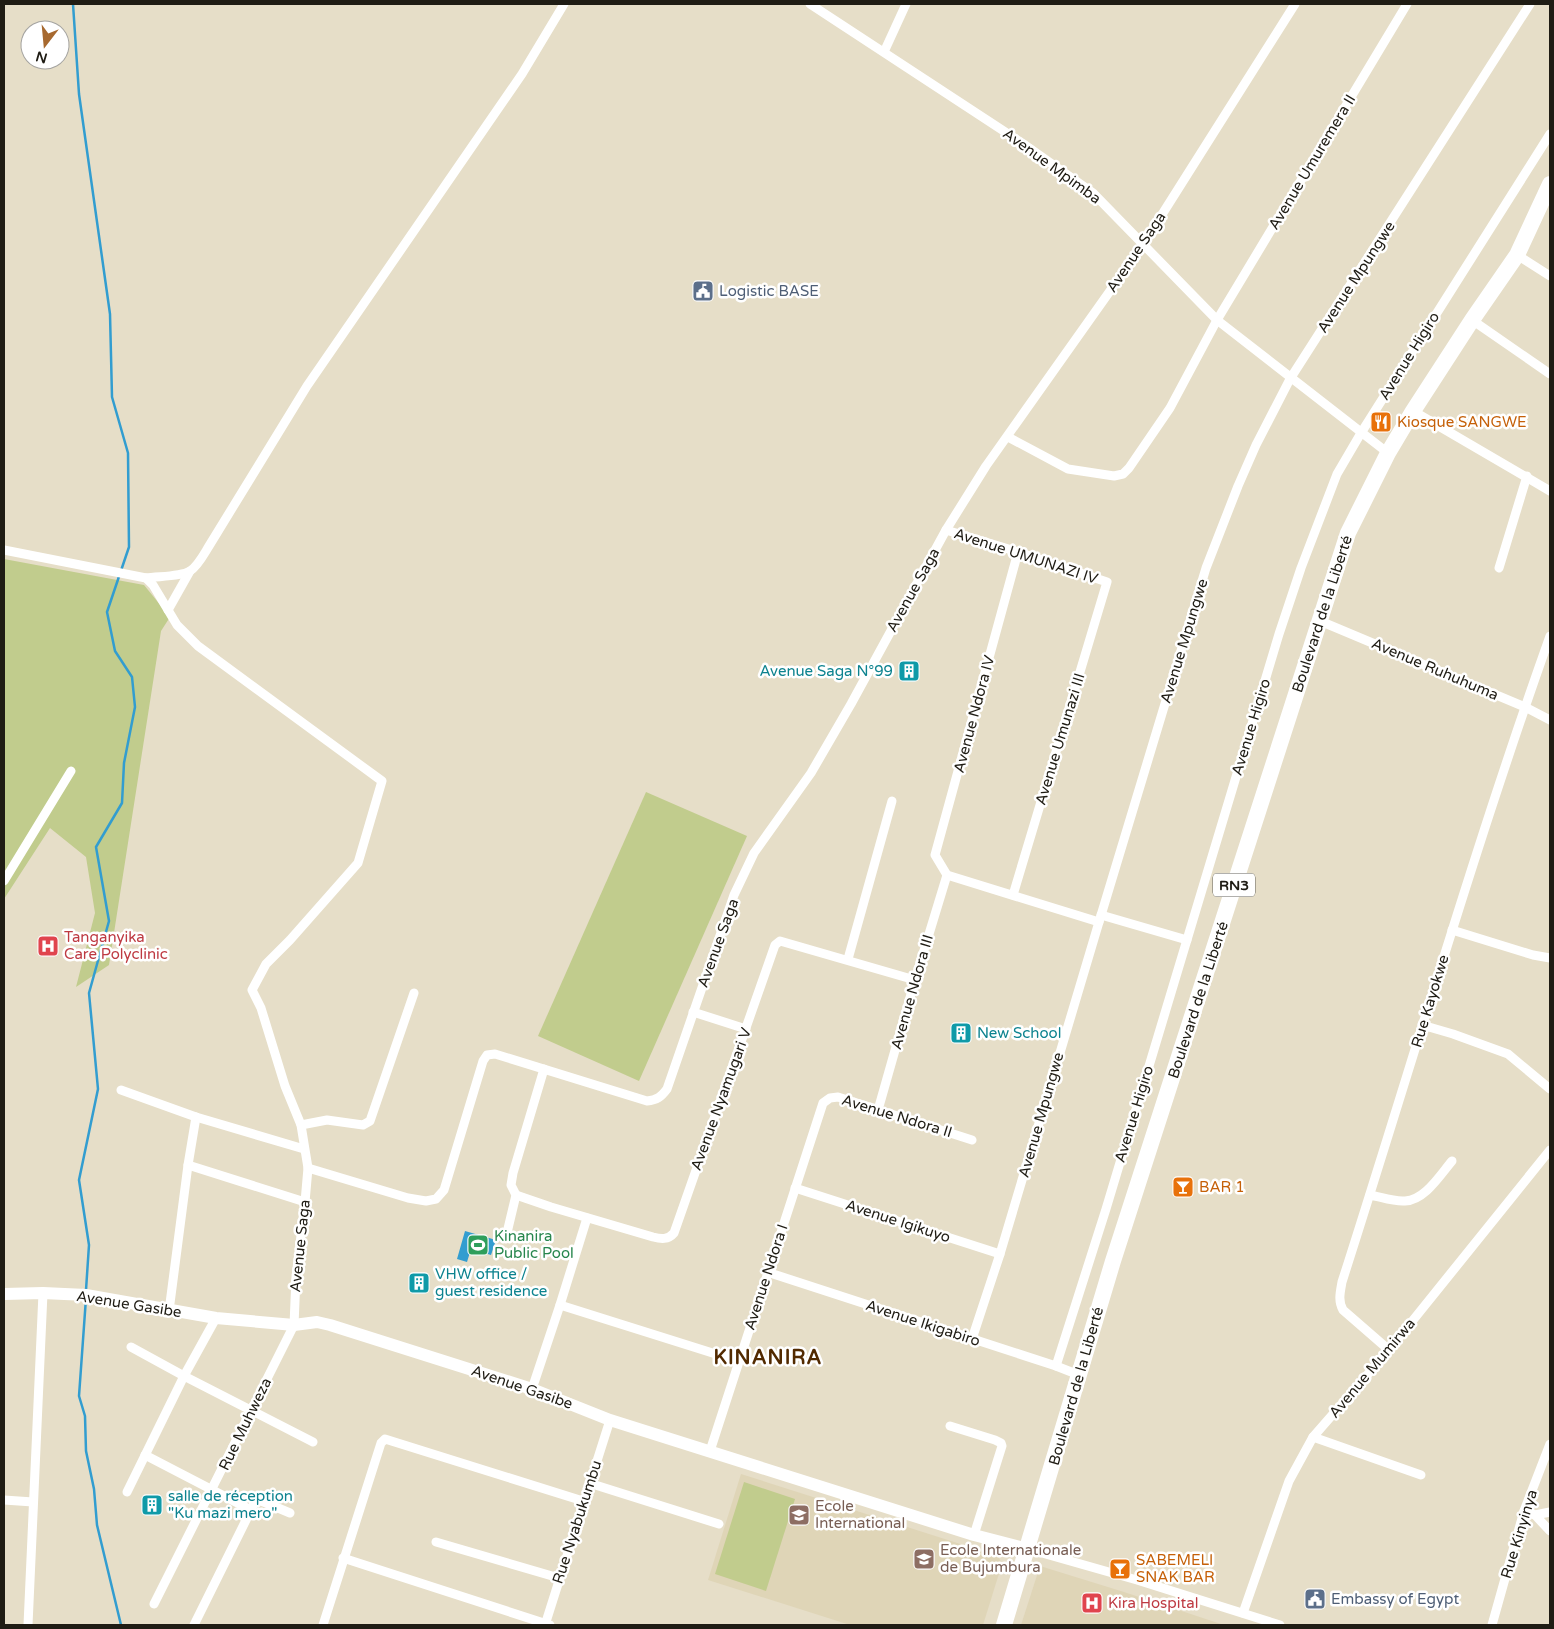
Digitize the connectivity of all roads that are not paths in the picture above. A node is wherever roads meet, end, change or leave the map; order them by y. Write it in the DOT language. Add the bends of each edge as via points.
graph roads {
  1 [pos="564,4"];
  2 [pos="810,4"];
  3 [pos="906,4"];
  4 [pos="1295,4"];
  5 [pos="1407,4"];
  6 [pos="1530,4"];
  7 [pos="884,52"];
  8 [pos="1550,134"];
  9 [pos="1550,184"];
  10 [pos="1144,243"];
  11 [pos="1517,255"];
  12 [pos="1550,276"];
  13 [pos="1217,320"];
  14 [pos="1472,320"];
  15 [pos="1550,374"];
  16 [pos="1290,379"];
  17 [pos="1413,411"];
  18 [pos="1361,433"];
  19 [pos="1008,437"];
  20 [pos="1388,453"];
  21 [pos="1528,476"];
  22 [pos="1550,491"];
  23 [pos="946,530"];
  24 [pos="4,550"];
  25 [pos="1018,552"];
  26 [pos="1499,568"];
  27 [pos="190,571"];
  28 [pos="146,578"];
  29 [pos="1107,582"];
  30 [pos="168,610"];
  31 [pos="1320,621"];
  32 [pos="1550,636"];
  33 [pos="1525,707"];
  34 [pos="1550,720"];
  35 [pos="71,771"];
  36 [pos="892,801"];
  37 [pos="947,875"];
  38 [pos="4,881"];
  39 [pos="1013,895"];
  40 [pos="1100,918"];
  41 [pos="1452,930"];
  42 [pos="1187,940"];
  43 [pos="1550,958"];
  44 [pos="848,959"];
  45 [pos="915,980"];
  46 [pos="414,993"];
  47 [pos="693,1012"];
  48 [pos="1422,1025"];
  49 [pos="746,1029"];
  50 [pos="540,1068"];
  51 [pos="1550,1089"];
  52 [pos="121,1090"];
  53 [pos="823,1103"];
  54 [pos="878,1110"];
  55 [pos="196,1117"];
  56 [pos="301,1125"];
  57 [pos="972,1140"];
  58 [pos="304,1149"];
  59 [pos="1550,1150"];
  60 [pos="1452,1161"];
  61 [pos="188,1165"];
  62 [pos="308,1168"];
  63 [pos="796,1188"];
  64 [pos="516,1194"];
  65 [pos="1370,1195"];
  66 [pos="305,1202"];
  67 [pos="587,1218"];
  68 [pos="506,1236"];
  69 [pos="1000,1254"];
  70 [pos="767,1272"];
  71 [pos="43,1293"];
  72 [pos="4,1294"];
  73 [pos="560,1305"];
  74 [pos="169,1311"];
  75 [pos="216,1318"];
  76 [pos="294,1325"];
  77 [pos="972,1339"];
  78 [pos="131,1347"];
  79 [pos="1388,1350"];
  80 [pos="738,1361"];
  81 [pos="1056,1366"];
  82 [pos="1079,1375"];
  83 [pos="184,1376"];
  84 [pos="532,1388"];
  85 [pos="252,1410"];
  86 [pos="610,1420"];
  87 [pos="950,1426"];
  88 [pos="1313,1437"];
  89 [pos="313,1442"];
  90 [pos="1550,1444"];
  91 [pos="710,1451"];
  92 [pos="145,1455"];
  93 [pos="1421,1475"];
  94 [pos="589,1483"];
  95 [pos="212,1490"];
  96 [pos="126,1492"];
  97 [pos="4,1500"];
  98 [pos="583,1501"];
  99 [pos="33,1502"];
  100 [pos="251,1510"];
  101 [pos="1524,1512"];
  102 [pos="1550,1512"];
  103 [pos="290,1513"];
  104 [pos="1535,1515"];
  105 [pos="719,1524"];
  106 [pos="1550,1531"];
  107 [pos="974,1535"];
  108 [pos="436,1542"];
  109 [pos="1028,1548"];
  110 [pos="344,1558"];
  111 [pos="559,1578"];
  112 [pos="154,1604"];
  113 [pos="1242,1613"];
  114 [pos="28,1625"];
  115 [pos="194,1625"];
  116 [pos="323,1625"];
  117 [pos="547,1625"];
  118 [pos="1004,1625"];
  119 [pos="1280,1625"];
  120 [pos="1492,1625"];
  1 -- 27 [label="street" via="522,74 307,386 210,546"];
  2 -- 7 [label="street, Avenue Mpimba"];
  3 -- 7 [label="street"];
  4 -- 10 [label="street, Avenue Saga"];
  5 -- 13 [label="street, Avenue Umuremera II"];
  6 -- 16 [label="street, Avenue Mpungwe"];
  7 -- 10 [label="street, Avenue Mpimba" via="1093,193"];
  8 -- 18 [label="street, Avenue Higiro"];
  9 -- 11 [label="highway, Boulevard de la Liberté / RN3"];
  10 -- 13 [label="street, Avenue Mpimba"];
  10 -- 19 [label="street, Avenue Saga"];
  11 -- 12 [label="street"];
  11 -- 14 [label="highway, Boulevard de la Liberté / RN3"];
  13 -- 16 [label="street, Avenue Mpimba"];
  13 -- 19 [label="street, Avenue Umuremera II" via="1170,408 1123,474 1106,476 1068,469"];
  14 -- 15 [label="street"];
  14 -- 17 [label="highway, Boulevard de la Liberté / RN3"];
  16 -- 18 [label="street, Avenue Mpimba"];
  16 -- 40 [label="street, Avenue Mpungwe" via="1241,478 1206,568"];
  17 -- 20 [label="highway, Boulevard de la Liberté / RN3"];
  17 -- 21 [label="street"];
  18 -- 20 [label="street, Avenue Mpimba"];
  18 -- 42 [label="street, Avenue Higiro" via="1337,474 1300,568"];
  19 -- 23 [label="street, Avenue Saga"];
  20 -- 31 [label="highway, Boulevard de la Liberté / RN3" via="1348,533"];
  21 -- 22 [label="street"];
  21 -- 26 [label="street"];
  23 -- 25 [label="street, Avenue UMUNAZI IV"];
  23 -- 47 [label="street, Avenue Saga" via="811,773 754,853 734,895"];
  24 -- 28 [label="street"];
  25 -- 29 [label="street, Avenue UMUNAZI IV"];
  25 -- 37 [label="street, Avenue Ndora IV" via="935,855"];
  27 -- 28 [label="street"];
  27 -- 30 [label="street"];
  28 -- 30 [label="street"];
  29 -- 39 [label="street, Avenue Umunazi III"];
  30 -- 56 [label="street, Avenue Saga" via="177,626 198,646 382,781 358,863 266,964 252,990"];
  31 -- 33 [label="street, Avenue Ruhuhuma"];
  31 -- 82 [label="highway, Boulevard de la Liberté / RN3"];
  32 -- 33 [label="street, Rue Kayokwe"];
  33 -- 34 [label="street, Avenue Ruhuhuma"];
  33 -- 41 [label="street, Rue Kayokwe"];
  35 -- 38 [label="street"];
  36 -- 44 [label="street"];
  37 -- 39 [label="street"];
  37 -- 45 [label="street, Avenue Ndora III"];
  39 -- 40 [label="street"];
  40 -- 42 [label="street"];
  40 -- 69 [label="street, Avenue Mpungwe"];
  41 -- 43 [label="street"];
  41 -- 48 [label="street, Rue Kayokwe"];
  42 -- 81 [label="street, Avenue Higiro"];
  44 -- 45 [label="street, Avenue Nyamugari V"];
  44 -- 49 [label="street, Avenue Nyamugari V" via="780,941 775,945"];
  45 -- 54 [label="street, Avenue Ndora III"];
  46 -- 56 [label="street" via="370,1121 364,1125 327,1120"];
  47 -- 49 [label="street"];
  47 -- 50 [label="street, Avenue Saga" via="667,1089 655,1100 647,1101"];
  48 -- 51 [label="street" via="1508,1054"];
  48 -- 65 [label="street, Rue Kayokwe"];
  49 -- 67 [label="street, Avenue Nyamugari V" via="674,1233 663,1239"];
  50 -- 62 [label="street" via="495,1054 487,1055 444,1190 436,1199 408,1198"];
  50 -- 64 [label="street" via="513,1173 511,1185"];
  52 -- 55 [label="street"];
  53 -- 54 [label="street, Avenue Ndora II" via="838,1097"];
  53 -- 63 [label="street, Avenue Ndora I"];
  54 -- 57 [label="street, Avenue Ndora II"];
  55 -- 58 [label="street"];
  55 -- 61 [label="street"];
  56 -- 58 [label="street, Avenue Saga"];
  58 -- 62 [label="street, Avenue Saga"];
  59 -- 79 [label="street, Avenue Mumirwa"];
  60 -- 65 [label="street" via="1431,1186 1412,1201"];
  61 -- 66 [label="street"];
  61 -- 74 [label="street"];
  62 -- 66 [label="street, Avenue Saga"];
  63 -- 69 [label="street, Avenue Igikuyo"];
  63 -- 70 [label="street, Avenue Ndora I"];
  64 -- 67 [label="street, Avenue Nyamugari V"];
  64 -- 68 [label="street"];
  65 -- 79 [label="street, Rue Kayokwe" via="1342,1282 1340,1304"];
  66 -- 76 [label="street, Avenue Saga"];
  67 -- 73 [label="street"];
  69 -- 77 [label="street, Avenue Mpungwe"];
  70 -- 77 [label="street, Avenue Ikigabiro"];
  70 -- 80 [label="street, Avenue Ndora I"];
  71 -- 72 [label="street, Avenue Gasibe"];
  71 -- 74 [label="street, Avenue Gasibe" via="86,1295"];
  71 -- 99 [label="street"];
  73 -- 80 [label="street"];
  73 -- 84 [label="street"];
  74 -- 75 [label="street, Avenue Gasibe"];
  75 -- 76 [label="street, Avenue Gasibe"];
  75 -- 83 [label="street"];
  76 -- 84 [label="street, Avenue Gasibe" via="317,1322 330,1325"];
  76 -- 85 [label="street, Rue Muhweza"];
  77 -- 81 [label="street, Avenue Ikigabiro"];
  78 -- 83 [label="street"];
  79 -- 88 [label="street, Avenue Mumirwa"];
  80 -- 91 [label="street, Avenue Ndora I"];
  81 -- 82 [label="street, Avenue Ikigabiro"];
  82 -- 109 [label="highway, Boulevard de la Liberté / RN3"];
  83 -- 85 [label="street"];
  83 -- 92 [label="street"];
  84 -- 86 [label="street, Avenue Gasibe"];
  85 -- 89 [label="street"];
  85 -- 95 [label="street, Rue Muhweza"];
  86 -- 91 [label="street, Avenue Gasibe"];
  86 -- 94 [label="street, Rue Nyabukumbu"];
  87 -- 107 [label="street" via="995,1440 1002,1446"];
  88 -- 93 [label="street"];
  88 -- 113 [label="street, Avenue Mumirwa" via="1289,1481"];
  90 -- 101 [label="street, Rue Kinyinya"];
  91 -- 107 [label="street, Avenue Gasibe"];
  92 -- 95 [label="street"];
  92 -- 96 [label="street"];
  94 -- 98 [label="street, Rue Nyabukumbu"];
  94 -- 105 [label="street"];
  95 -- 100 [label="street"];
  95 -- 112 [label="street, Rue Muhweza"];
  97 -- 99 [label="street"];
  98 -- 110 [label="street" via="385,1439"];
  98 -- 111 [label="street, Rue Nyabukumbu"];
  99 -- 114 [label="street"];
  100 -- 103 [label="street" via="259,1500"];
  100 -- 115 [label="street"];
  101 -- 104 [label="street"];
  101 -- 120 [label="street, Rue Kinyinya"];
  102 -- 104 [label="street"];
  104 -- 106 [label="street"];
  107 -- 109 [label="street, Avenue Gasibe"];
  108 -- 111 [label="street"];
  109 -- 113 [label="street"];
  109 -- 118 [label="highway, Boulevard de la Liberté / RN3"];
  110 -- 116 [label="street"];
  110 -- 117 [label="street"];
  111 -- 117 [label="street, Rue Nyabukumbu"];
  113 -- 119 [label="street"];
}
